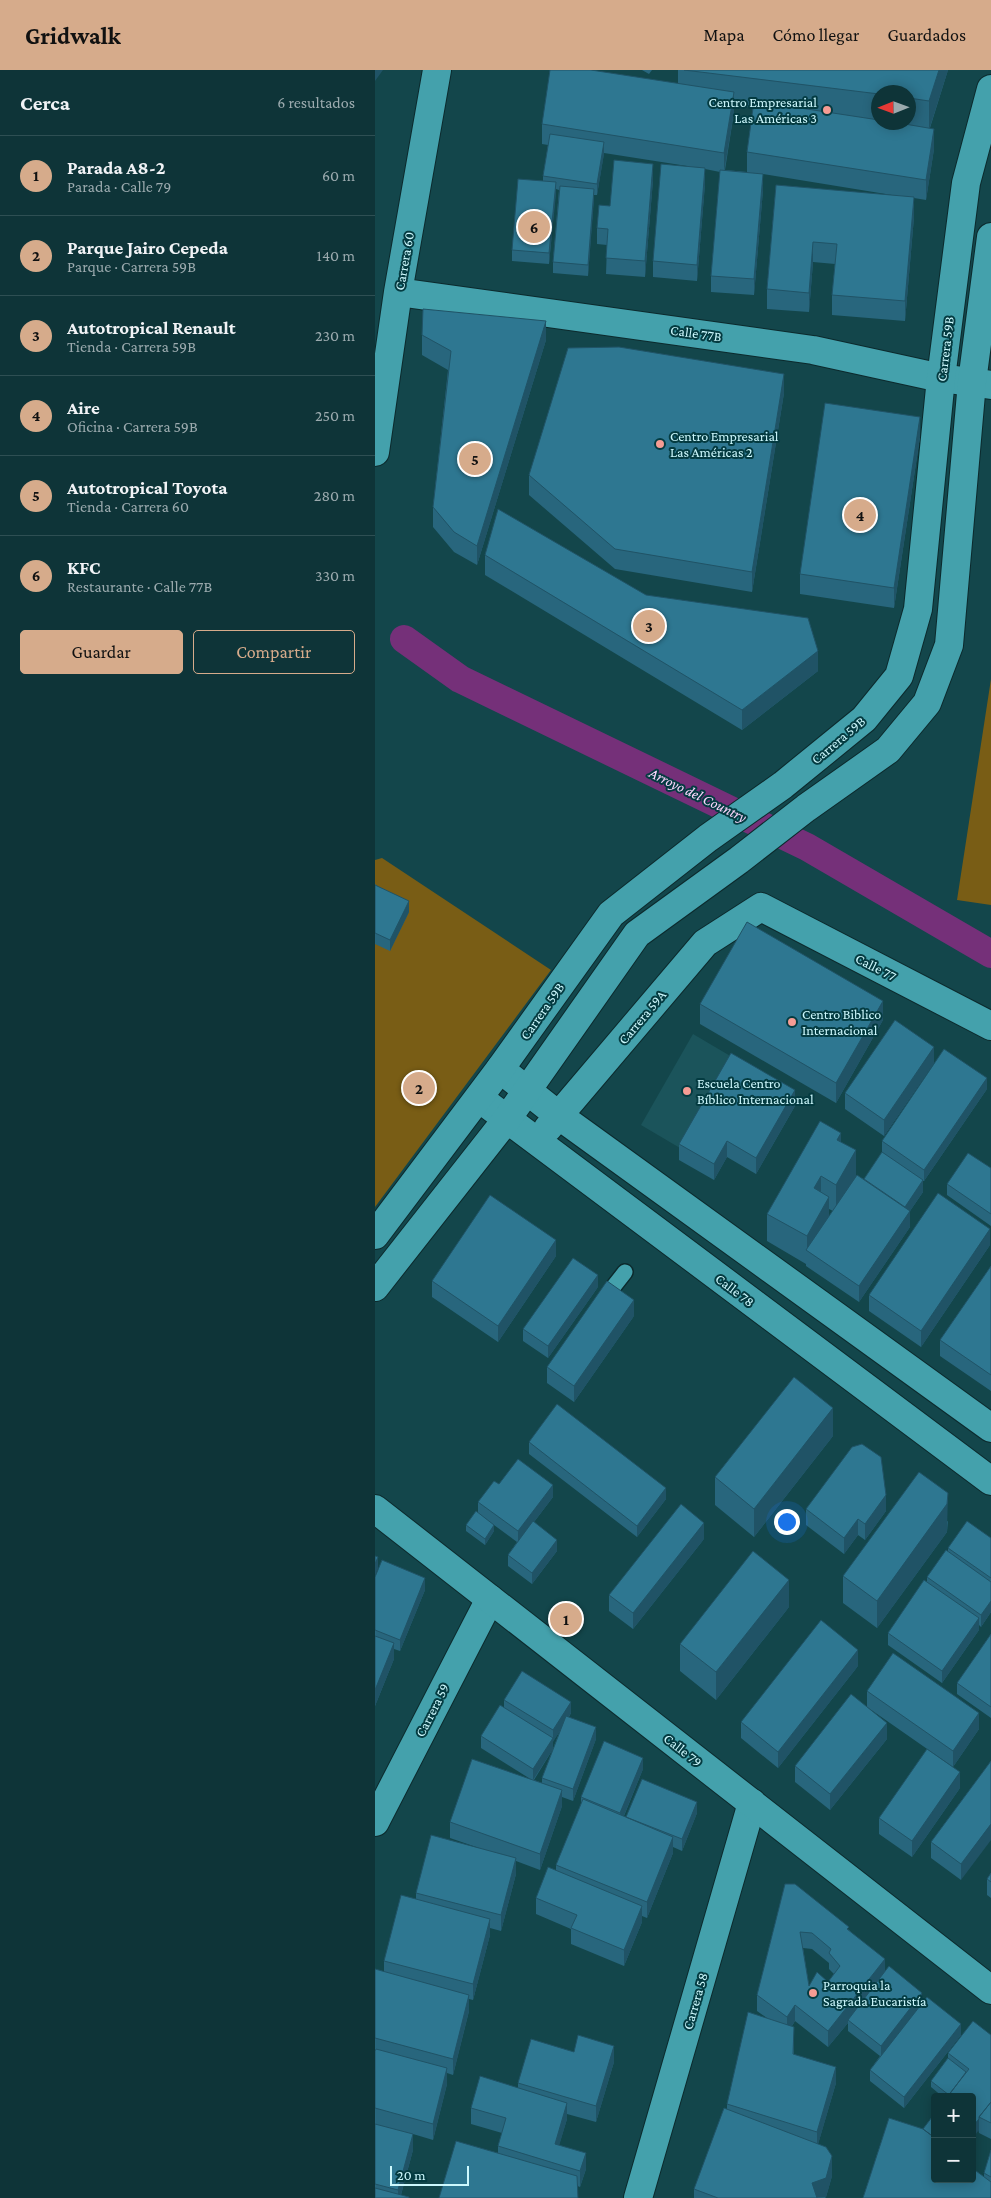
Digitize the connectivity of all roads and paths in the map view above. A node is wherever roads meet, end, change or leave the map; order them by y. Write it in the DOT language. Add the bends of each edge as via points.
graph roads {
  1 [pos="437,70"];
  2 [pos="991,89"];
  3 [pos="991,237"];
  4 [pos="398,292"];
  5 [pos="941,378"];
  6 [pos="981,384"];
  7 [pos="375,452"];
  8 [pos="761,907"];
  9 [pos="991,1026"];
  10 [pos="500,1069"];
  11 [pos="528,1090"];
  12 [pos="479,1098"];
  13 [pos="558,1115"];
  14 [pos="507,1119"];
  15 [pos="538,1142"];
  16 [pos="375,1235"];
  17 [pos="625,1272"];
  18 [pos="375,1286"];
  19 [pos="614,1286"];
  20 [pos="991,1428"];
  21 [pos="991,1482"];
  22 [pos="375,1509"];
  23 [pos="490,1599"];
  24 [pos="752,1803"];
  25 [pos="375,1822"];
  26 [pos="991,1990"];
  27 [pos="638,2198"];
  1 -- 4 [label="street, Carrera 60"];
  2 -- 5 [label="street, Carrera 59B" via="966,183"];
  3 -- 6 [label="street"];
  4 -- 5 [label="street, Calle 77B" via="813,350"];
  4 -- 7 [label="street, Carrera 60"];
  5 -- 6 [label="street, Calle 77B"];
  5 -- 10 [label="street, Carrera 59B" via="918,609 899,676 864,719 783,785 708,838 611,914"];
  6 -- 11 [label="street" via="949,645 927,703 888,750 637,934"];
  8 -- 9 [label="street, Calle 77"];
  8 -- 13 [label="street, Carrera 59A" via="705,943"];
  10 -- 11 [label="street"];
  10 -- 12 [label="street, Carrera 59B"];
  11 -- 13 [label="street"];
  11 -- 14 [label="street"];
  12 -- 14 [label="street, Calle 78"];
  12 -- 16 [label="street, Carrera 59B"];
  13 -- 15 [label="street, Carrera 59A"];
  13 -- 20 [label="street"];
  14 -- 15 [label="street, Calle 78"];
  14 -- 18 [label="street"];
  15 -- 21 [label="street, Calle 78"];
  17 -- 19 [label="lane"];
  22 -- 23 [label="street, Calle 79"];
  23 -- 24 [label="street, Calle 79"];
  23 -- 25 [label="street, Carrera 59"];
  24 -- 26 [label="street, Calle 79"];
  24 -- 27 [label="street, Carrera 58"];
}
